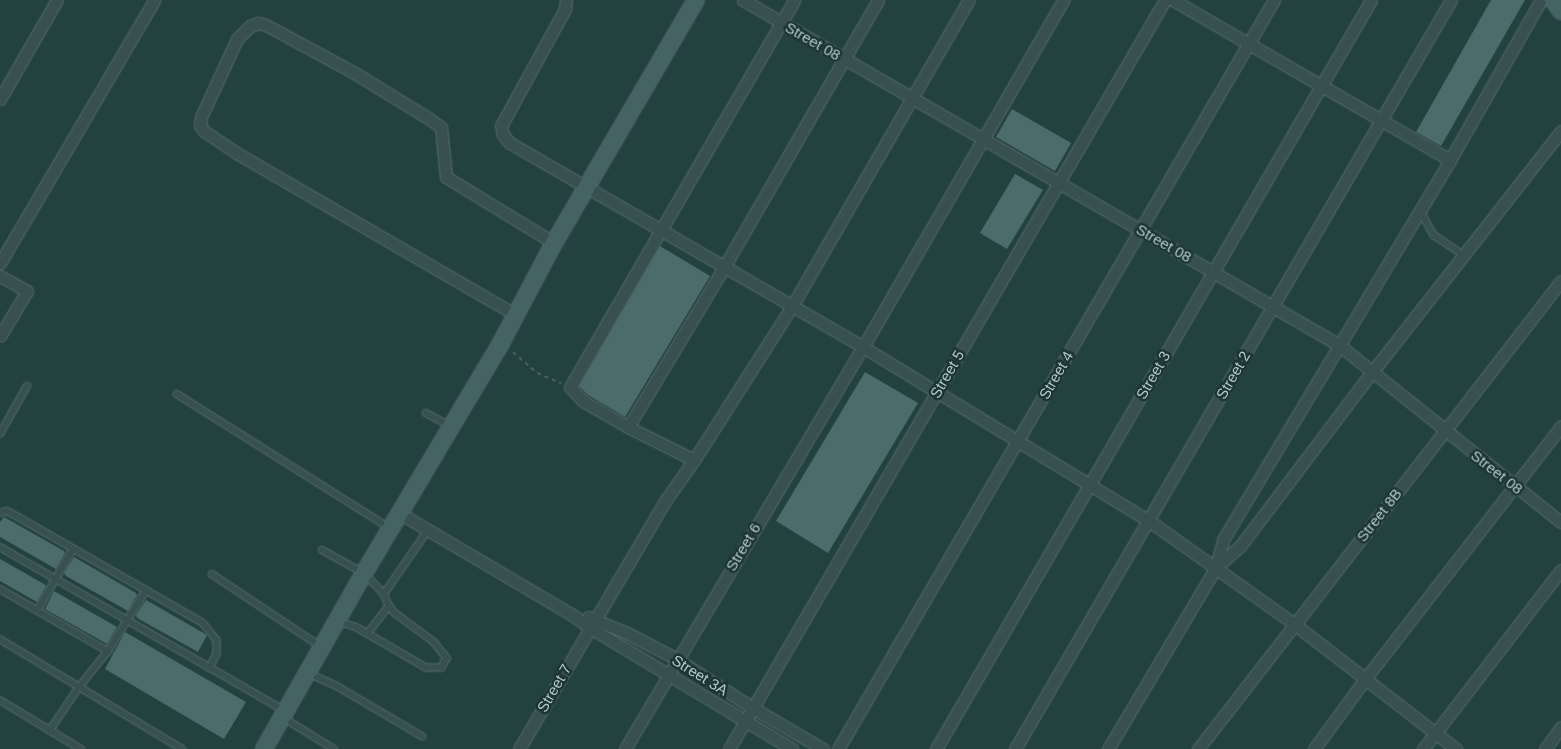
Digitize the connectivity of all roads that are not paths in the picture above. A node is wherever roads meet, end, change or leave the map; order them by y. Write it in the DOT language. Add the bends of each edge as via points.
graph roads {
  1 [pos="57,0"];
  2 [pos="154,0"];
  3 [pos="566,0"];
  4 [pos="696,0"];
  5 [pos="743,0"];
  6 [pos="794,0"];
  7 [pos="878,0"];
  8 [pos="969,0"];
  9 [pos="1063,0"];
  10 [pos="1165,0"];
  11 [pos="1173,0"];
  12 [pos="1274,0"];
  13 [pos="1371,0"];
  14 [pos="1451,0"];
  15 [pos="1542,0"];
  16 [pos="1554,0"];
  17 [pos="1561,11"];
  18 [pos="781,22"];
  19 [pos="1249,43"];
  20 [pos="844,59"];
  21 [pos="1321,86"];
  22 [pos="912,98"];
  23 [pos="0,99"];
  24 [pos="1381,120"];
  25 [pos="1561,131"];
  26 [pos="982,138"];
  27 [pos="1450,160"];
  28 [pos="1059,182"];
  29 [pos="586,189"];
  30 [pos="1420,210"];
  31 [pos="1141,229"];
  32 [pos="661,232"];
  33 [pos="554,243"];
  34 [pos="1464,255"];
  35 [pos="0,263"];
  36 [pos="724,268"];
  37 [pos="1214,271"];
  38 [pos="0,276"];
  39 [pos="1561,281"];
  40 [pos="1273,305"];
  41 [pos="792,306"];
  42 [pos="516,315"];
  43 [pos="0,336"];
  44 [pos="1339,345"];
  45 [pos="863,347"];
  46 [pos="1372,372"];
  47 [pos="27,386"];
  48 [pos="937,392"];
  49 [pos="177,394"];
  50 [pos="426,413"];
  51 [pos="1561,426"];
  52 [pos="452,427"];
  53 [pos="628,427"];
  54 [pos="1445,431"];
  55 [pos="0,434"];
  56 [pos="1018,440"];
  57 [pos="694,460"];
  58 [pos="1090,484"];
  59 [pos="1515,487"];
  60 [pos="0,513"];
  61 [pos="401,514"];
  62 [pos="1148,520"];
  63 [pos="1561,522"];
  64 [pos="392,529"];
  65 [pos="428,530"];
  66 [pos="0,547"];
  67 [pos="73,549"];
  68 [pos="322,550"];
  69 [pos="1216,567"];
  70 [pos="1561,570"];
  71 [pos="364,573"];
  72 [pos="212,574"];
  73 [pos="56,579"];
  74 [pos="0,589"];
  75 [pos="145,592"];
  76 [pos="384,594"];
  77 [pos="389,606"];
  78 [pos="37,611"];
  79 [pos="127,620"];
  80 [pos="337,622"];
  81 [pos="592,623"];
  82 [pos="1293,624"];
  83 [pos="367,634"];
  84 [pos="0,639"];
  85 [pos="322,647"];
  86 [pos="108,652"];
  87 [pos="677,659"];
  88 [pos="210,668"];
  89 [pos="307,673"];
  90 [pos="668,675"];
  91 [pos="1365,679"];
  92 [pos="79,687"];
  93 [pos="0,700"];
  94 [pos="753,708"];
  95 [pos="284,714"];
  96 [pos="745,722"];
  97 [pos="1561,727"];
  98 [pos="50,730"];
  99 [pos="1435,733"];
  100 [pos="422,736"];
  101 [pos="81,749"];
  102 [pos="182,749"];
  103 [pos="264,749"];
  104 [pos="334,749"];
  105 [pos="520,749"];
  106 [pos="625,749"];
  107 [pos="729,749"];
  108 [pos="792,749"];
  109 [pos="823,749"];
  110 [pos="838,749"];
  111 [pos="936,749"];
  112 [pos="1015,749"];
  113 [pos="1108,749"];
  114 [pos="1198,749"];
  115 [pos="1314,749"];
  116 [pos="1423,749"];
  117 [pos="1456,749"];
  118 [pos="1545,749"];
  1 -- 23 [label="street"];
  2 -- 35 [label="street"];
  3 -- 29 [label="street" via="565,9 501,130 510,143"];
  4 -- 29 [label="street"];
  5 -- 18 [label="street, Street 08"];
  6 -- 18 [label="street"];
  7 -- 20 [label="street"];
  8 -- 22 [label="street, Street 7"];
  9 -- 26 [label="street, Street 6"];
  10 -- 28 [label="street, Street 5"];
  11 -- 19 [label="street"];
  12 -- 19 [label="street, Street 4"];
  13 -- 21 [label="street, Street 3"];
  14 -- 24 [label="street, Street 2"];
  15 -- 27 [label="street"];
  16 -- 17 [label="street"];
  18 -- 20 [label="street, Street 08"];
  18 -- 32 [label="street"];
  19 -- 21 [label="street"];
  19 -- 31 [label="street, Street 4"];
  20 -- 22 [label="street, Street 08"];
  20 -- 36 [label="street"];
  21 -- 24 [label="street"];
  21 -- 37 [label="street, Street 3"];
  22 -- 26 [label="street, Street 08"];
  22 -- 41 [label="street, Street 7"];
  24 -- 27 [label="street"];
  24 -- 40 [label="street, Street 2"];
  25 -- 34 [label="street"];
  26 -- 28 [label="street, Street 08"];
  26 -- 45 [label="street, Street 6"];
  27 -- 30 [label="street"];
  28 -- 31 [label="street, Street 08"];
  28 -- 48 [label="street, Street 5"];
  29 -- 32 [label="street"];
  29 -- 33 [label="street"];
  30 -- 34 [label="lane" via="1434,235"];
  30 -- 44 [label="street"];
  31 -- 37 [label="street, Street 08"];
  31 -- 56 [label="street, Street 4"];
  32 -- 36 [label="street"];
  32 -- 53 [label="street" via="570,387 583,401"];
  33 -- 42 [label="street"];
  33 -- 42 [label="street" via="446,177 441,127 428,118 353,72 266,25 250,26 237,39 201,117 200,125 204,131"];
  34 -- 46 [label="street"];
  36 -- 41 [label="street"];
  36 -- 53 [label="street"];
  37 -- 40 [label="street, Street 08"];
  37 -- 58 [label="street, Street 3"];
  38 -- 43 [label="street" via="27,291"];
  39 -- 54 [label="street, Street 8B"];
  40 -- 44 [label="street, Street 08"];
  40 -- 62 [label="street, Street 2"];
  41 -- 45 [label="street"];
  41 -- 57 [label="street, Street 7"];
  42 -- 52 [label="street"];
  44 -- 46 [label="street, Street 08"];
  44 -- 69 [label="street" via="1224,538"];
  45 -- 48 [label="street"];
  45 -- 87 [label="street, Street 6"];
  46 -- 54 [label="street, Street 08"];
  46 -- 69 [label="street" via="1241,546"];
  47 -- 55 [label="lane"];
  48 -- 56 [label="street"];
  48 -- 94 [label="street, Street 5"];
  49 -- 64 [label="lane"];
  50 -- 52 [label="lane"];
  51 -- 59 [label="street"];
  52 -- 61 [label="street"];
  53 -- 57 [label="street"];
  54 -- 59 [label="street, Street 08"];
  54 -- 82 [label="street, Street 8B"];
  56 -- 58 [label="street"];
  56 -- 110 [label="street, Street 4"];
  57 -- 81 [label="street, Street 7" via="665,501"];
  58 -- 62 [label="street"];
  58 -- 111 [label="street, Street 3"];
  59 -- 63 [label="street, Street 08"];
  59 -- 91 [label="street"];
  60 -- 67 [label="lane" via="7,511"];
  61 -- 64 [label="street"];
  61 -- 65 [label="street, Street 3A"];
  62 -- 69 [label="street"];
  62 -- 112 [label="street, Street 2"];
  64 -- 71 [label="street"];
  65 -- 76 [label="lane"];
  65 -- 81 [label="street, Street 3A" via="571,614"];
  66 -- 73 [label="lane"];
  67 -- 73 [label="lane"];
  67 -- 75 [label="lane"];
  68 -- 71 [label="lane"];
  69 -- 82 [label="street"];
  69 -- 113 [label="street"];
  70 -- 99 [label="street"];
  71 -- 76 [label="lane"];
  71 -- 80 [label="street"];
  72 -- 85 [label="lane"];
  73 -- 78 [label="lane"];
  73 -- 79 [label="lane"];
  74 -- 78 [label="lane"];
  75 -- 79 [label="lane"];
  75 -- 88 [label="lane" via="203,623 211,632 218,646"];
  76 -- 77 [label="lane"];
  77 -- 83 [label="lane"];
  77 -- 83 [label="lane" via="445,653 447,658 442,668 426,668"];
  78 -- 86 [label="lane"];
  79 -- 86 [label="lane"];
  79 -- 88 [label="lane"];
  80 -- 83 [label="lane"];
  80 -- 85 [label="street"];
  81 -- 87 [label="street, Street 3A"];
  81 -- 90 [label="street, Street 3A"];
  81 -- 105 [label="street, Street 7"];
  82 -- 91 [label="street"];
  82 -- 114 [label="street, Street 8B"];
  84 -- 92 [label="lane"];
  85 -- 89 [label="street"];
  86 -- 92 [label="lane"];
  87 -- 90 [label="street, Street 6"];
  87 -- 94 [label="street, Street 3A"];
  88 -- 95 [label="lane"];
  89 -- 95 [label="street"];
  89 -- 100 [label="lane" via="337,686"];
  90 -- 96 [label="street, Street 3A"];
  90 -- 106 [label="street, Street 6"];
  91 -- 99 [label="street"];
  91 -- 115 [label="street"];
  92 -- 98 [label="lane"];
  92 -- 102 [label="lane"];
  93 -- 98 [label="lane"];
  94 -- 96 [label="street, Street 5"];
  94 -- 109 [label="street, Street 3A"];
  95 -- 103 [label="street"];
  95 -- 104 [label="lane"];
  96 -- 107 [label="street, Street 5"];
  96 -- 108 [label="street, Street 3A"];
  97 -- 118 [label="street"];
  98 -- 101 [label="lane"];
  99 -- 116 [label="street"];
  99 -- 117 [label="street"];
}
